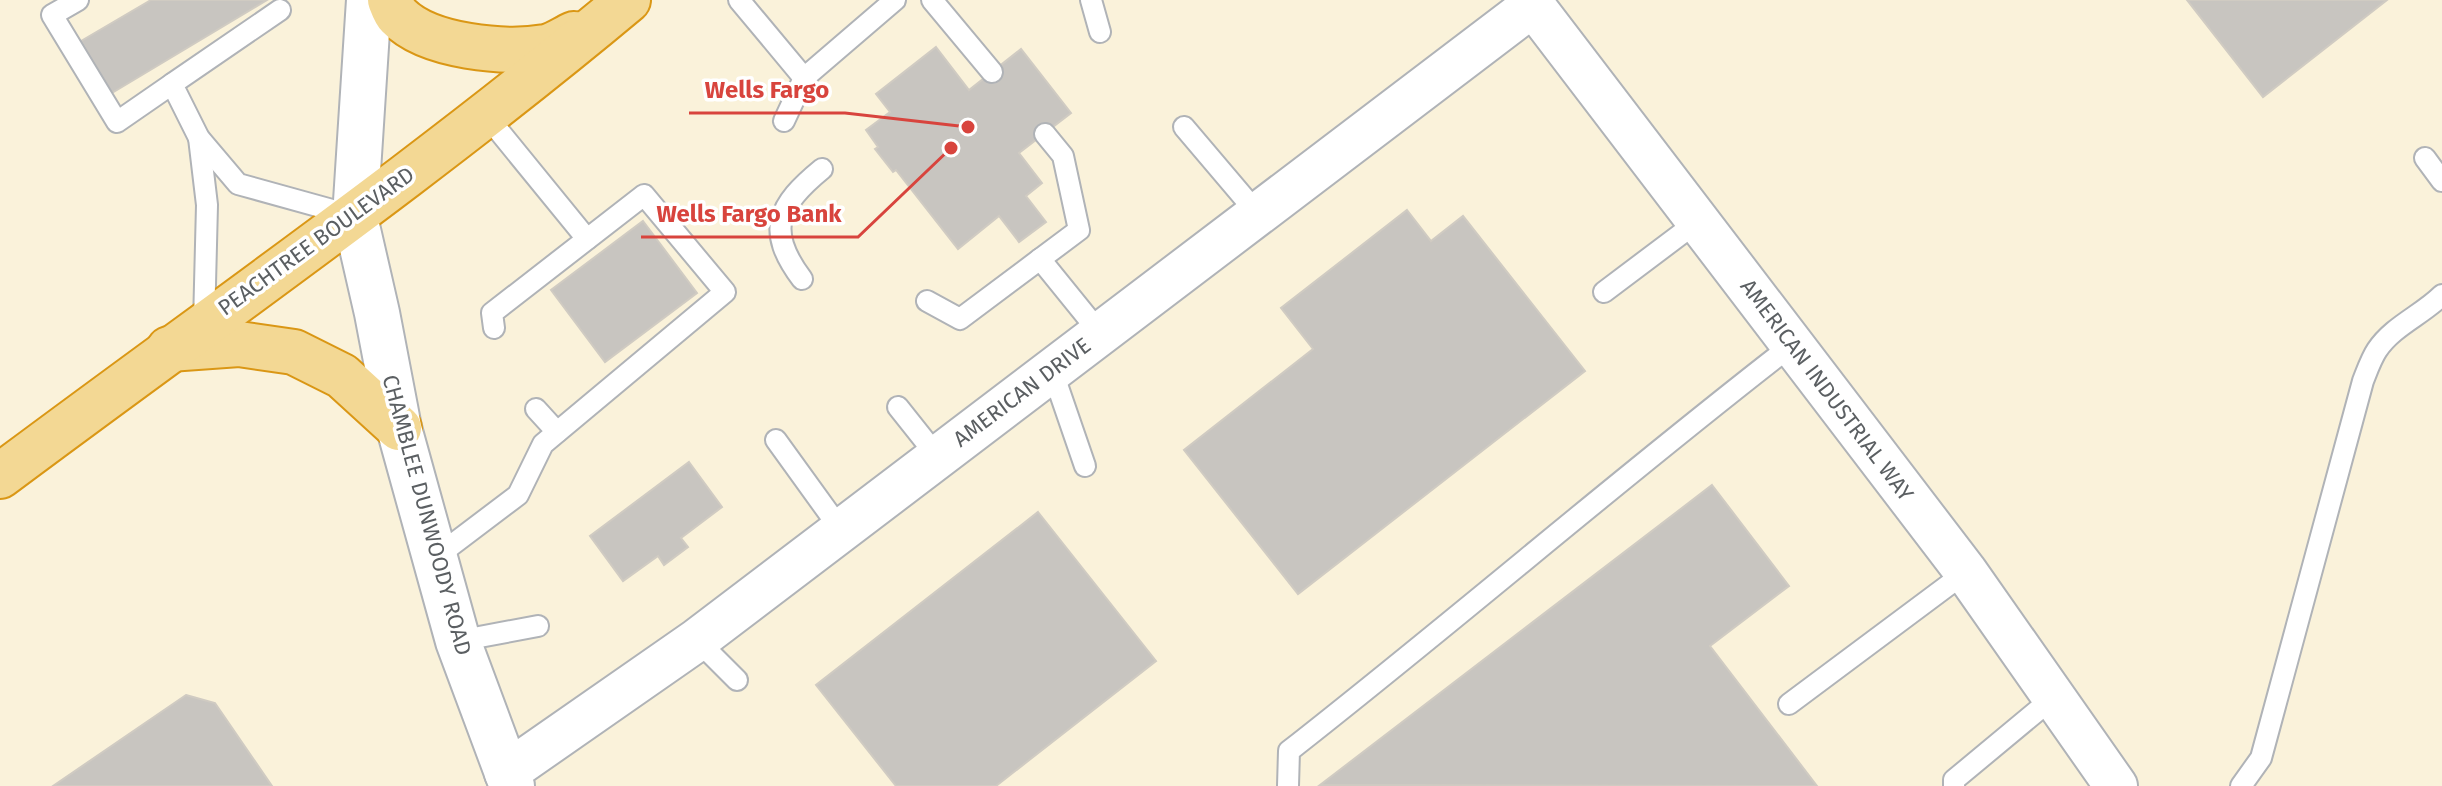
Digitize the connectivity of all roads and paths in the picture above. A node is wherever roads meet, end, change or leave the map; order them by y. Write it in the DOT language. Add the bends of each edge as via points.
graph roads {
  1 [pos="78,0"];
  2 [pos="369,0"];
  3 [pos="390,0"];
  4 [pos="739,0"];
  5 [pos="895,0"];
  6 [pos="932,0"];
  7 [pos="1091,0"];
  8 [pos="1534,2"];
  9 [pos="618,8"];
  10 [pos="280,10"];
  11 [pos="1100,32"];
  12 [pos="992,72"];
  13 [pos="804,78"];
  14 [pos="172,84"];
  15 [pos="485,114"];
  16 [pos="784,121"];
  17 [pos="1184,127"];
  18 [pos="1045,134"];
  19 [pos="199,138"];
  20 [pos="2425,158"];
  21 [pos="822,169"];
  22 [pos="2442,181"];
  23 [pos="1257,213"];
  24 [pos="355,217"];
  25 [pos="1697,222"];
  26 [pos="587,239"];
  27 [pos="1040,259"];
  28 [pos="802,279"];
  29 [pos="1604,292"];
  30 [pos="2442,295"];
  31 [pos="927,301"];
  32 [pos="204,324"];
  33 [pos="494,328"];
  34 [pos="1100,333"];
  35 [pos="1792,345"];
  36 [pos="169,349"];
  37 [pos="1052,370"];
  38 [pos="898,407"];
  39 [pos="536,409"];
  40 [pos="399,428"];
  41 [pos="557,432"];
  42 [pos="776,440"];
  43 [pos="937,456"];
  44 [pos="1085,466"];
  45 [pos="0,476"];
  46 [pos="841,530"];
  47 [pos="436,557"];
  48 [pos="1966,572"];
  49 [pos="538,626"];
  50 [pos="697,640"];
  51 [pos="458,641"];
  52 [pos="737,680"];
  53 [pos="2054,697"];
  54 [pos="1789,704"];
  55 [pos="509,780"];
  56 [pos="1288,786"];
  57 [pos="1954,786"];
  58 [pos="2116,786"];
  59 [pos="2241,786"];
  1 -- 14 [label="lane" via="52,15 117,122"];
  2 -- 24 [label="street, CHAMBLEE DUNWOODY ROAD"];
  3 -- 9 [label="highway" via="397,15 427,36 486,48 548,46"];
  4 -- 13 [label="lane"];
  5 -- 13 [label="lane"];
  6 -- 12 [label="lane"];
  7 -- 11 [label="lane"];
  8 -- 23 [label="street, AMERICAN DRIVE"];
  8 -- 25 [label="street, AMERICAN INDUSTRIAL WAY"];
  9 -- 15 [label="highway, PEACHTREE BOULEVARD"];
  10 -- 14 [label="lane"];
  13 -- 16 [label="lane"];
  14 -- 19 [label="lane"];
  15 -- 24 [label="highway, PEACHTREE BOULEVARD"];
  15 -- 26 [label="lane"];
  17 -- 23 [label="lane"];
  18 -- 27 [label="lane" via="1063,156 1079,230"];
  19 -- 24 [label="lane" via="238,184"];
  19 -- 32 [label="lane" via="207,205"];
  20 -- 22 [label="lane"];
  21 -- 28 [label="lane" via="795,192 779,225 785,256"];
  23 -- 34 [label="street, AMERICAN DRIVE"];
  24 -- 32 [label="highway, PEACHTREE BOULEVARD"];
  24 -- 40 [label="street, CHAMBLEE DUNWOODY ROAD"];
  25 -- 29 [label="lane"];
  25 -- 35 [label="street, AMERICAN INDUSTRIAL WAY"];
  26 -- 33 [label="lane" via="492,313"];
  26 -- 41 [label="lane" via="644,195 725,292"];
  27 -- 31 [label="lane" via="960,319"];
  27 -- 34 [label="lane"];
  30 -- 59 [label="lane" via="2376,351 2363,381 2261,758"];
  32 -- 36 [label="highway, PEACHTREE BOULEVARD"];
  34 -- 37 [label="street, AMERICAN DRIVE"];
  35 -- 48 [label="street, AMERICAN INDUSTRIAL WAY"];
  35 -- 56 [label="lane" via="1289,751"];
  36 -- 40 [label="highway" via="239,344 294,352 342,376"];
  36 -- 45 [label="highway, PEACHTREE BOULEVARD"];
  37 -- 43 [label="street, AMERICAN DRIVE"];
  37 -- 44 [label="lane"];
  38 -- 43 [label="lane"];
  39 -- 41 [label="lane"];
  40 -- 47 [label="street, CHAMBLEE DUNWOODY ROAD"];
  41 -- 47 [label="lane" via="543,444 518,495"];
  42 -- 46 [label="lane"];
  43 -- 46 [label="street, AMERICAN DRIVE"];
  46 -- 50 [label="street, AMERICAN DRIVE"];
  47 -- 51 [label="street, CHAMBLEE DUNWOODY ROAD"];
  48 -- 53 [label="street, AMERICAN INDUSTRIAL WAY"];
  48 -- 54 [label="lane"];
  49 -- 51 [label="lane"];
  50 -- 52 [label="lane"];
  50 -- 55 [label="street, AMERICAN DRIVE"];
  51 -- 55 [label="street, CHAMBLEE DUNWOODY ROAD"];
  53 -- 57 [label="lane" via="1954,780"];
  53 -- 58 [label="street, AMERICAN INDUSTRIAL WAY"];
}
